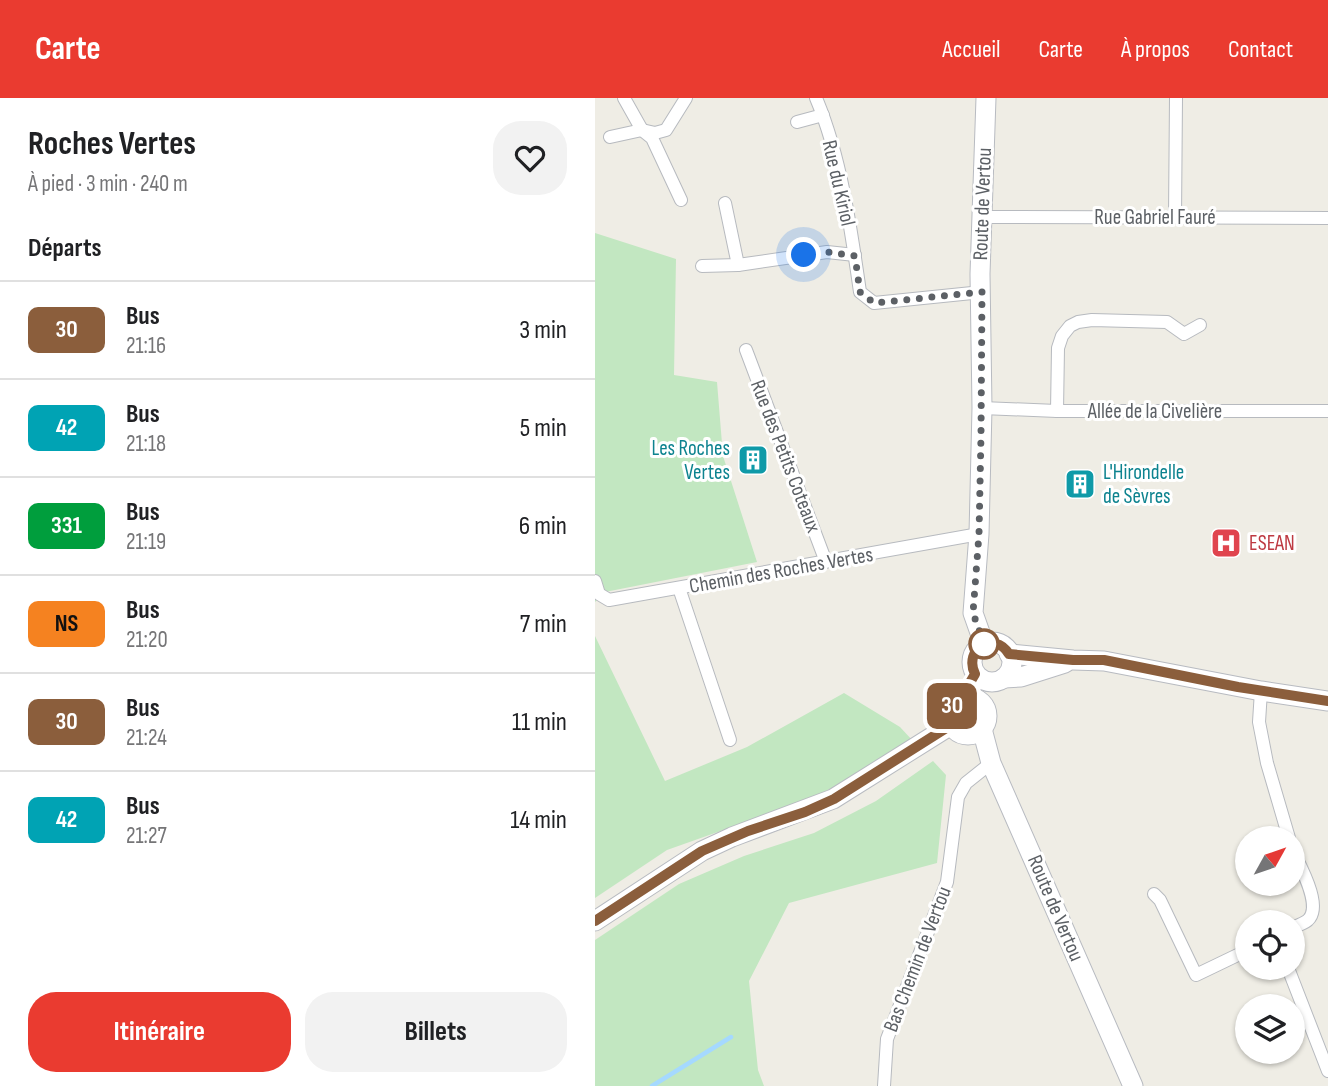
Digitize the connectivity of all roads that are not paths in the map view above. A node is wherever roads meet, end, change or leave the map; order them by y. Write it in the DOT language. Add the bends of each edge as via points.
graph roads {
  1 [pos="624,98"];
  2 [pos="687,98"];
  3 [pos="816,98"];
  4 [pos="986,98"];
  5 [pos="1175,98"];
  6 [pos="823,115"];
  7 [pos="797,122"];
  8 [pos="642,130"];
  9 [pos="610,137"];
  10 [pos="681,200"];
  11 [pos="725,204"];
  12 [pos="981,217"];
  13 [pos="1175,217"];
  14 [pos="1328,218"];
  15 [pos="855,256"];
  16 [pos="738,265"];
  17 [pos="702,266"];
  18 [pos="982,292"];
  19 [pos="1200,325"];
  20 [pos="745,350"];
  21 [pos="982,408"];
  22 [pos="1057,411"];
  23 [pos="1328,411"];
  24 [pos="979,534"];
  25 [pos="826,562"];
  26 [pos="595,581"];
  27 [pos="679,588"];
  28 [pos="984,644"];
  29 [pos="1009,654"];
  30 [pos="1073,660"];
  31 [pos="975,674"];
  32 [pos="1002,679"];
  33 [pos="1261,691"];
  34 [pos="961,698"];
  35 [pos="1328,701"];
  36 [pos="984,720"];
  37 [pos="951,725"];
  38 [pos="730,740"];
  39 [pos="991,763"];
  40 [pos="1285,826"];
  41 [pos="1305,879"];
  42 [pos="1154,894"];
  43 [pos="595,921"];
  44 [pos="1305,922"];
  45 [pos="1235,956"];
  46 [pos="1293,980"];
  47 [pos="1328,1071"];
  48 [pos="884,1086"];
  49 [pos="1133,1086"];
  1 -- 8 [label="street"];
  2 -- 8 [label="street" via="666,131"];
  3 -- 6 [label="street, Rue du Kiriol"];
  4 -- 12 [label="main road, Route de Vertou"];
  5 -- 13 [label="street"];
  6 -- 7 [label="street, Rue du Kiriol"];
  6 -- 15 [label="street, Rue du Kiriol"];
  8 -- 9 [label="street"];
  8 -- 10 [label="street" via="652,138"];
  11 -- 16 [label="street"];
  12 -- 13 [label="street, Rue Gabriel Fauré"];
  12 -- 18 [label="main road, Route de Vertou"];
  13 -- 14 [label="street, Rue Gabriel Fauré"];
  15 -- 16 [label="street" via="827,252"];
  15 -- 18 [label="street, Rue du Kiriol" via="860,292 874,303"];
  16 -- 17 [label="street"];
  18 -- 21 [label="main road, Route de Vertou"];
  19 -- 22 [label="street" via="1184,334 1167,322 1078,322 1062,336 1058,348"];
  20 -- 25 [label="street, Rue des Petits Coteaux"];
  21 -- 22 [label="street, Allée de la Civelière"];
  21 -- 24 [label="main road, Route de Vertou"];
  22 -- 23 [label="street, Allée de la Civelière"];
  24 -- 25 [label="street, Chemin des Roches Vertes"];
  24 -- 28 [label="main road, Route de Vertou" via="973,613"];
  25 -- 27 [label="street, Chemin des Roches Vertes"];
  26 -- 27 [label="street, Chemin des Roches Vertes" via="599,594 609,600"];
  27 -- 38 [label="street"];
  28 -- 29 [label="main road" via="996,643"];
  28 -- 31 [label="main road" via="973,656"];
  29 -- 30 [label="main road"];
  29 -- 32 [label="main road" via="1011,667"];
  30 -- 32 [label="main road"];
  30 -- 33 [label="main road" via="1104,660"];
  31 -- 32 [label="main road" via="986,681"];
  31 -- 34 [label="main road"];
  32 -- 36 [label="main road"];
  33 -- 35 [label="main road"];
  33 -- 40 [label="street" via="1259,722"];
  34 -- 36 [label="main road" via="976,699"];
  34 -- 37 [label="main road" via="951,708"];
  36 -- 37 [label="main road" via="977,733 965,735"];
  36 -- 39 [label="main road, Route de Vertou"];
  37 -- 43 [label="main road" via="834,799 732,837 687,860"];
  39 -- 48 [label="street, Bas Chemin de Vertou" via="966,783 958,797 947,882 887,1039"];
  39 -- 49 [label="main road, Route de Vertou"];
  41 -- 44 [label="street" via="1314,909"];
  42 -- 45 [label="street" via="1196,975"];
  46 -- 47 [label="street"];
}
